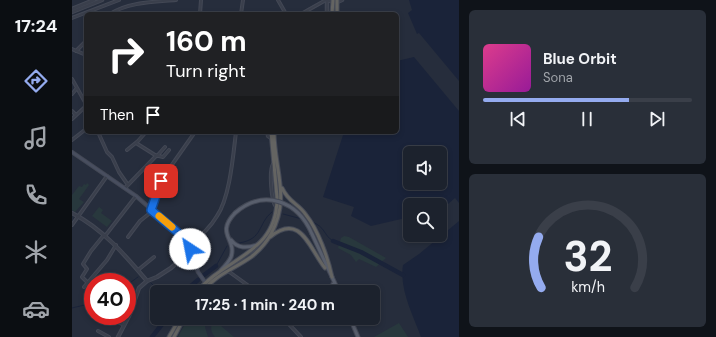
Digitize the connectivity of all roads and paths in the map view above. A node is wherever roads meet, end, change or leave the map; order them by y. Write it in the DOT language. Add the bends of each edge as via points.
graph roads {
  1 [pos="94,0"];
  2 [pos="102,0"];
  3 [pos="119,0"];
  4 [pos="176,0"];
  5 [pos="201,0"];
  6 [pos="243,0"];
  7 [pos="278,0"];
  8 [pos="327,0"];
  9 [pos="333,0"];
  10 [pos="337,0"];
  11 [pos="342,0"];
  12 [pos="88,5"];
  13 [pos="72,9"];
  14 [pos="90,10"];
  15 [pos="72,12"];
  16 [pos="86,12"];
  17 [pos="115,12"];
  18 [pos="200,12"];
  19 [pos="241,12"];
  20 [pos="285,12"];
  21 [pos="305,12"];
  22 [pos="327,12"];
  23 [pos="332,12"];
  24 [pos="337,12"];
  25 [pos="84,13"];
  26 [pos="72,18"];
  27 [pos="84,43"];
  28 [pos="72,49"];
  29 [pos="76,51"];
  30 [pos="84,54"];
  31 [pos="72,79"];
  32 [pos="77,88"];
  33 [pos="72,94"];
  34 [pos="84,101"];
  35 [pos="84,107"];
  36 [pos="72,111"];
  37 [pos="76,115"];
  38 [pos="72,119"];
  39 [pos="84,131"];
  40 [pos="99,134"];
  41 [pos="144,134"];
  42 [pos="195,134"];
  43 [pos="236,134"];
  44 [pos="268,134"];
  45 [pos="271,134"];
  46 [pos="274,134"];
  47 [pos="271,138"];
  48 [pos="72,140"];
  49 [pos="136,143"];
  50 [pos="165,147"];
  51 [pos="127,150"];
  52 [pos="170,150"];
  53 [pos="72,152"];
  54 [pos="156,156"];
  55 [pos="107,176"];
  56 [pos="280,182"];
  57 [pos="128,185"];
  58 [pos="125,188"];
  59 [pos="136,196"];
  60 [pos="151,210"];
  61 [pos="72,213"];
  62 [pos="236,213"];
  63 [pos="78,216"];
  64 [pos="72,225"];
  65 [pos="311,234"];
  66 [pos="105,235"];
  67 [pos="128,237"];
  68 [pos="268,238"];
  69 [pos="258,244"];
  70 [pos="116,245"];
  71 [pos="190,246"];
  72 [pos="154,257"];
  73 [pos="325,268"];
  74 [pos="138,270"];
  75 [pos="221,270"];
  76 [pos="227,270"];
  77 [pos="85,273"];
  78 [pos="96,273"];
  79 [pos="332,277"];
  80 [pos="147,281"];
  81 [pos="205,282"];
  82 [pos="202,285"];
  83 [pos="208,285"];
  84 [pos="247,285"];
  85 [pos="334,285"];
  86 [pos="335,285"];
  87 [pos="136,295"];
  88 [pos="124,325"];
  89 [pos="176,325"];
  90 [pos="180,325"];
  91 [pos="290,325"];
  92 [pos="352,325"];
  93 [pos="98,331"];
  94 [pos="109,337"];
  95 [pos="118,337"];
  96 [pos="169,337"];
  97 [pos="174,337"];
  98 [pos="301,337"];
  99 [pos="357,337"];
  1 -- 13 [label="street"];
  2 -- 12 [label="street"];
  3 -- 14 [label="street"];
  4 -- 17 [label="street" via="140,4"];
  5 -- 18 [label="street"];
  6 -- 19 [label="street"];
  7 -- 20 [label="street"];
  8 -- 11 [label="street" via="335,3"];
  8 -- 21 [label="street"];
  8 -- 22 [label="street"];
  9 -- 23 [label="highway, bridge"];
  10 -- 24 [label="highway, bridge"];
  12 -- 14 [label="street"];
  12 -- 15 [label="street"];
  14 -- 16 [label="street"];
  25 -- 26 [label="street"];
  27 -- 29 [label="street"];
  28 -- 29 [label="street"];
  29 -- 30 [label="street"];
  31 -- 32 [label="street"];
  32 -- 33 [label="street"];
  32 -- 34 [label="street"];
  35 -- 37 [label="street"];
  36 -- 37 [label="street"];
  37 -- 38 [label="street"];
  39 -- 48 [label="street"];
  40 -- 57 [label="street"];
  41 -- 49 [label="street"];
  42 -- 60 [label="street" via="164,176"];
  43 -- 71 [label="street" via="221,210 207,230"];
  44 -- 47 [label="street"];
  45 -- 47 [label="highway"];
  46 -- 56 [label="highway"];
  47 -- 69 [label="highway" via="277,207 272,223"];
  49 -- 51 [label="street"];
  49 -- 54 [label="street"];
  50 -- 54 [label="street"];
  52 -- 54 [label="street" via="163,157"];
  53 -- 55 [label="main road"];
  54 -- 57 [label="street"];
  55 -- 58 [label="main road"];
  55 -- 63 [label="street"];
  56 -- 68 [label="highway" via="280,212"];
  56 -- 79 [label="highway" via="286,197 309,218"];
  57 -- 58 [label="street"];
  58 -- 59 [label="main road"];
  59 -- 60 [label="main road"];
  59 -- 66 [label="street"];
  60 -- 67 [label="street"];
  60 -- 71 [label="main road"];
  61 -- 63 [label="street"];
  62 -- 65 [label="main road, bridge" via="254,204 278,203 298,214"];
  62 -- 69 [label="main road" via="228,227 230,240 243,247"];
  62 -- 75 [label="main road" via="228,221 226,229 232,246 232,255"];
  63 -- 64 [label="street"];
  63 -- 66 [label="street"];
  65 -- 73 [label="main road"];
  65 -- 79 [label="main road"];
  66 -- 70 [label="street"];
  66 -- 77 [label="street" via="83,263 87,269"];
  68 -- 73 [label="highway" via="281,229 296,230 304,237"];
  68 -- 76 [label="highway" via="251,256"];
  69 -- 75 [label="highway" via="243,257"];
  70 -- 74 [label="street"];
  70 -- 78 [label="street"];
  71 -- 80 [label="street" via="166,272"];
  71 -- 81 [label="main road" via="198,272"];
  72 -- 74 [label="street"];
  73 -- 85 [label="main road"];
  74 -- 80 [label="street"];
  75 -- 81 [label="highway"];
  76 -- 83 [label="highway"];
  76 -- 84 [label="street"];
  79 -- 86 [label="main road"];
  80 -- 87 [label="street" via="139,288"];
  81 -- 82 [label="highway"];
  88 -- 95 [label="street"];
  89 -- 96 [label="highway"];
  90 -- 97 [label="highway"];
  91 -- 98 [label="street"];
  92 -- 99 [label="main road"];
  93 -- 94 [label="street"];
}
